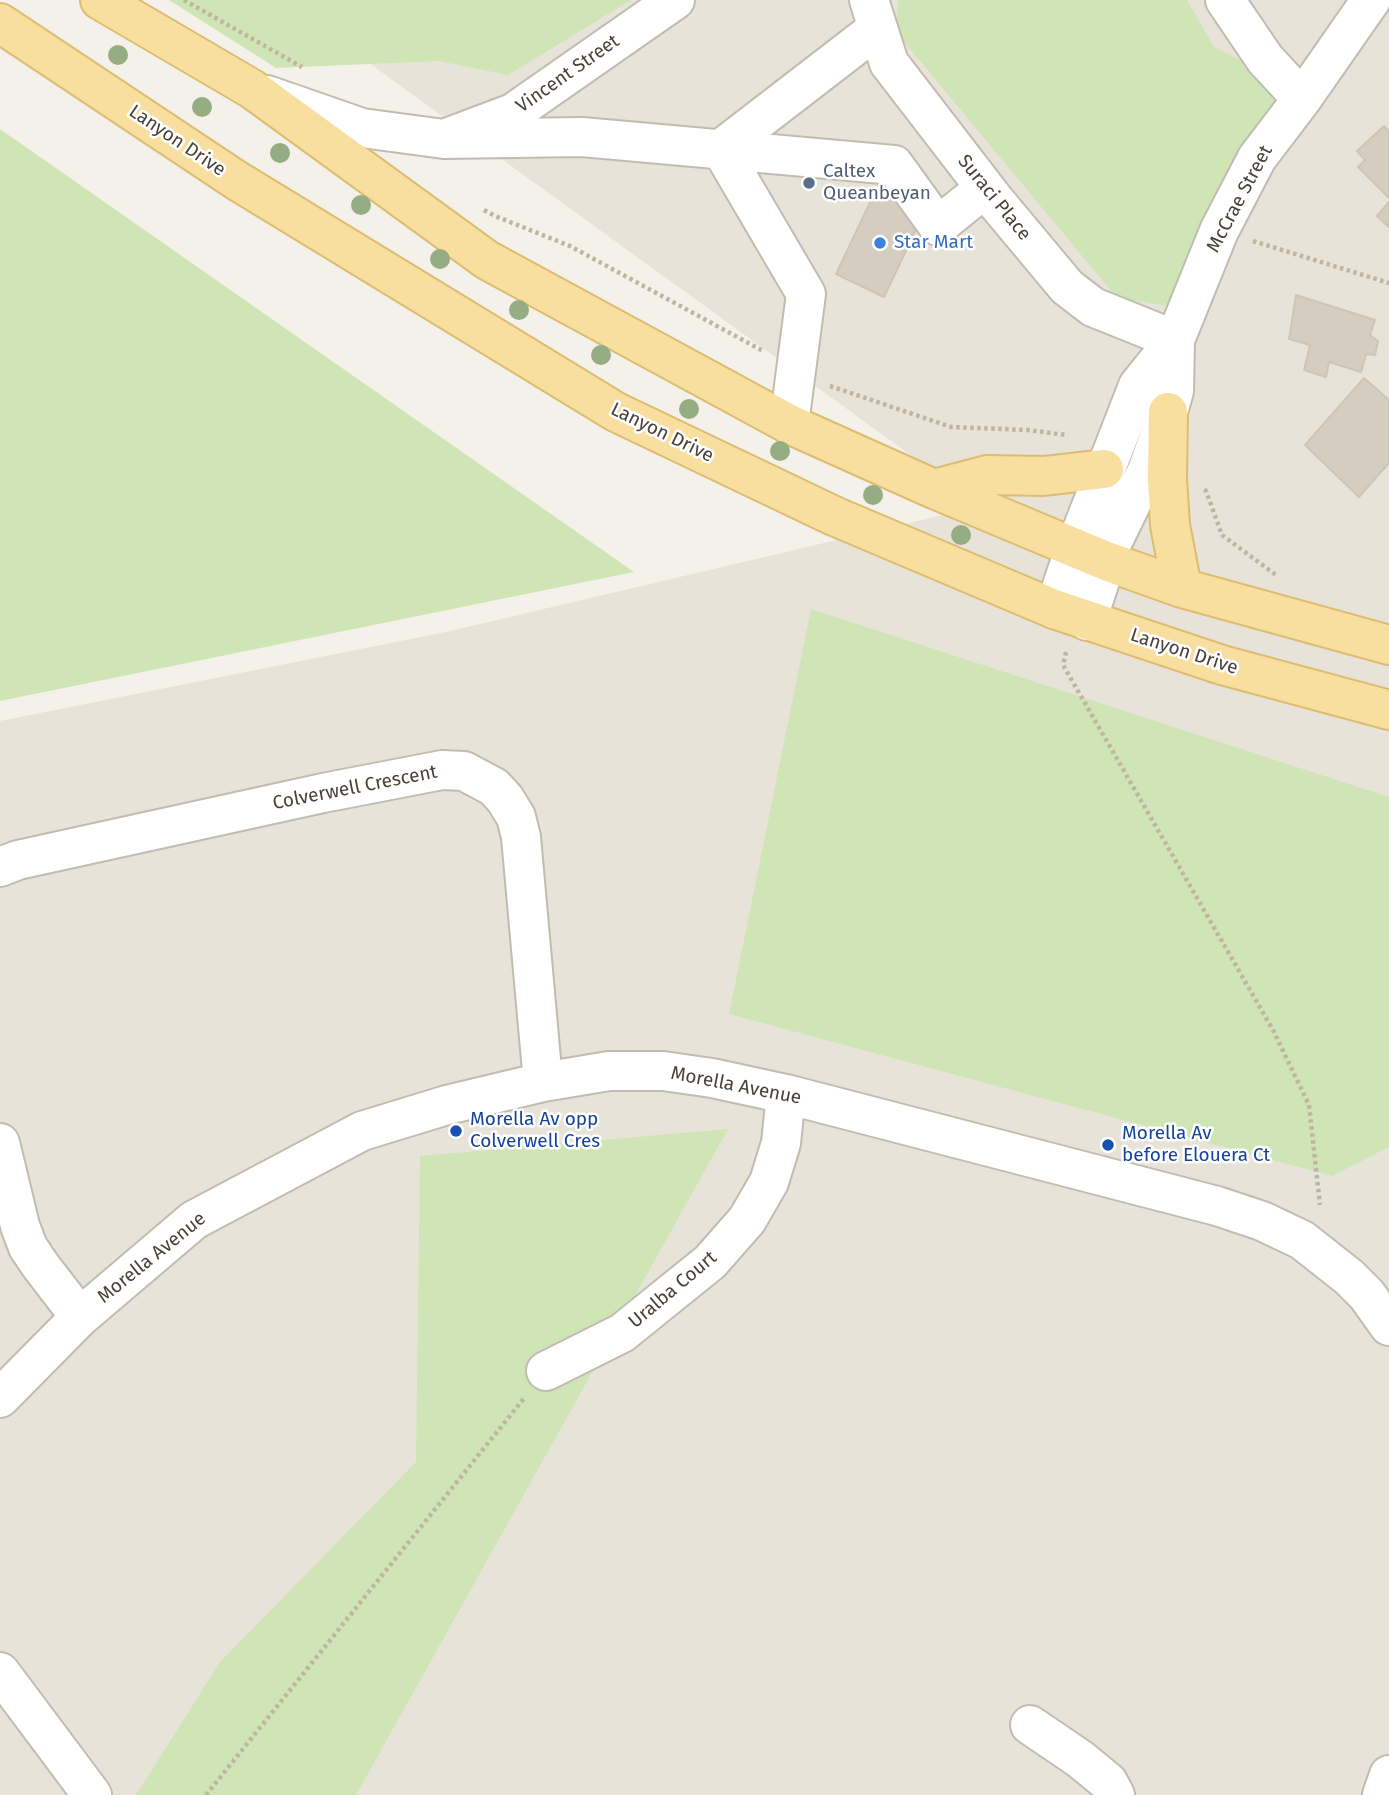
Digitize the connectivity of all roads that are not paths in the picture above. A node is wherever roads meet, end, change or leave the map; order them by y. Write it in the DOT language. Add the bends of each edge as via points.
graph roads {
  1 [pos="100,0"];
  2 [pos="675,0"];
  3 [pos="1225,0"];
  4 [pos="1371,0"];
  5 [pos="874,14"];
  6 [pos="0,23"];
  7 [pos="252,89"];
  8 [pos="1301,99"];
  9 [pos="444,139"];
  10 [pos="721,149"];
  11 [pos="985,188"];
  12 [pos="1175,340"];
  13 [pos="1168,412"];
  14 [pos="789,424"];
  15 [pos="1108,462"];
  16 [pos="934,489"];
  17 [pos="1090,554"];
  18 [pos="1182,588"];
  19 [pos="1072,616"];
  20 [pos="1389,645"];
  21 [pos="1389,709"];
  22 [pos="0,867"];
  23 [pos="543,1082"];
  24 [pos="786,1094"];
  25 [pos="0,1143"];
  26 [pos="80,1317"];
  27 [pos="1389,1326"];
  28 [pos="547,1371"];
  29 [pos="0,1398"];
  30 [pos="0,1672"];
  31 [pos="1030,1725"];
  32 [pos="1389,1775"];
  33 [pos="92,1795"];
  34 [pos="1115,1795"];
  35 [pos="1382,1795"];
  1 -- 7 [label="main road"];
  2 -- 9 [label="street, Vincent Street" via="513,113"];
  3 -- 8 [label="street" via="1265,59"];
  4 -- 8 [label="street, McCrae Street"];
  5 -- 10 [label="street"];
  5 -- 11 [label="street, Suraci Place" via="888,63"];
  6 -- 19 [label="main road, Lanyon Drive" via="236,180 615,412 834,516"];
  7 -- 9 [label="street, Vincent Street" via="362,128"];
  7 -- 14 [label="main road" via="487,260"];
  8 -- 12 [label="street, McCrae Street" via="1257,158 1219,231"];
  9 -- 10 [label="street" via="582,137"];
  10 -- 11 [label="street" via="894,165 938,226"];
  10 -- 14 [label="street" via="806,294"];
  11 -- 12 [label="street, Suraci Place" via="1067,287 1093,307"];
  12 -- 13 [label="street, McCrae Street" via="1174,391"];
  12 -- 15 [label="street, McCrae Street" via="1138,386"];
  13 -- 17 [label="street, McCrae Street" via="1147,471 1112,543"];
  13 -- 18 [label="main road" via="1170,525"];
  14 -- 16 [label="main road"];
  15 -- 16 [label="main road" via="1044,476 987,475"];
  15 -- 17 [label="street, McCrae Street"];
  16 -- 17 [label="main road"];
  17 -- 18 [label="main road"];
  17 -- 19 [label="street, McCrae Street"];
  18 -- 20 [label="main road"];
  19 -- 21 [label="main road, Lanyon Drive" via="1222,665"];
  22 -- 23 [label="street, Colverwell Crescent" via="323,793 442,770 464,771 494,787 516,817 531,928"];
  23 -- 24 [label="street, Morella Avenue" via="609,1071 663,1071"];
  23 -- 26 [label="street, Morella Avenue" via="362,1131 194,1220"];
  24 -- 27 [label="street, Morella Avenue" via="1262,1221 1302,1240 1349,1277"];
  24 -- 28 [label="street, Uralba Court" via="781,1143 769,1182 747,1220 710,1262 622,1333"];
  25 -- 26 [label="street" via="28,1247"];
  26 -- 29 [label="street, Morella Avenue"];
  30 -- 33 [label="street"];
  31 -- 34 [label="street" via="1108,1782"];
  32 -- 35 [label="street"];
}
